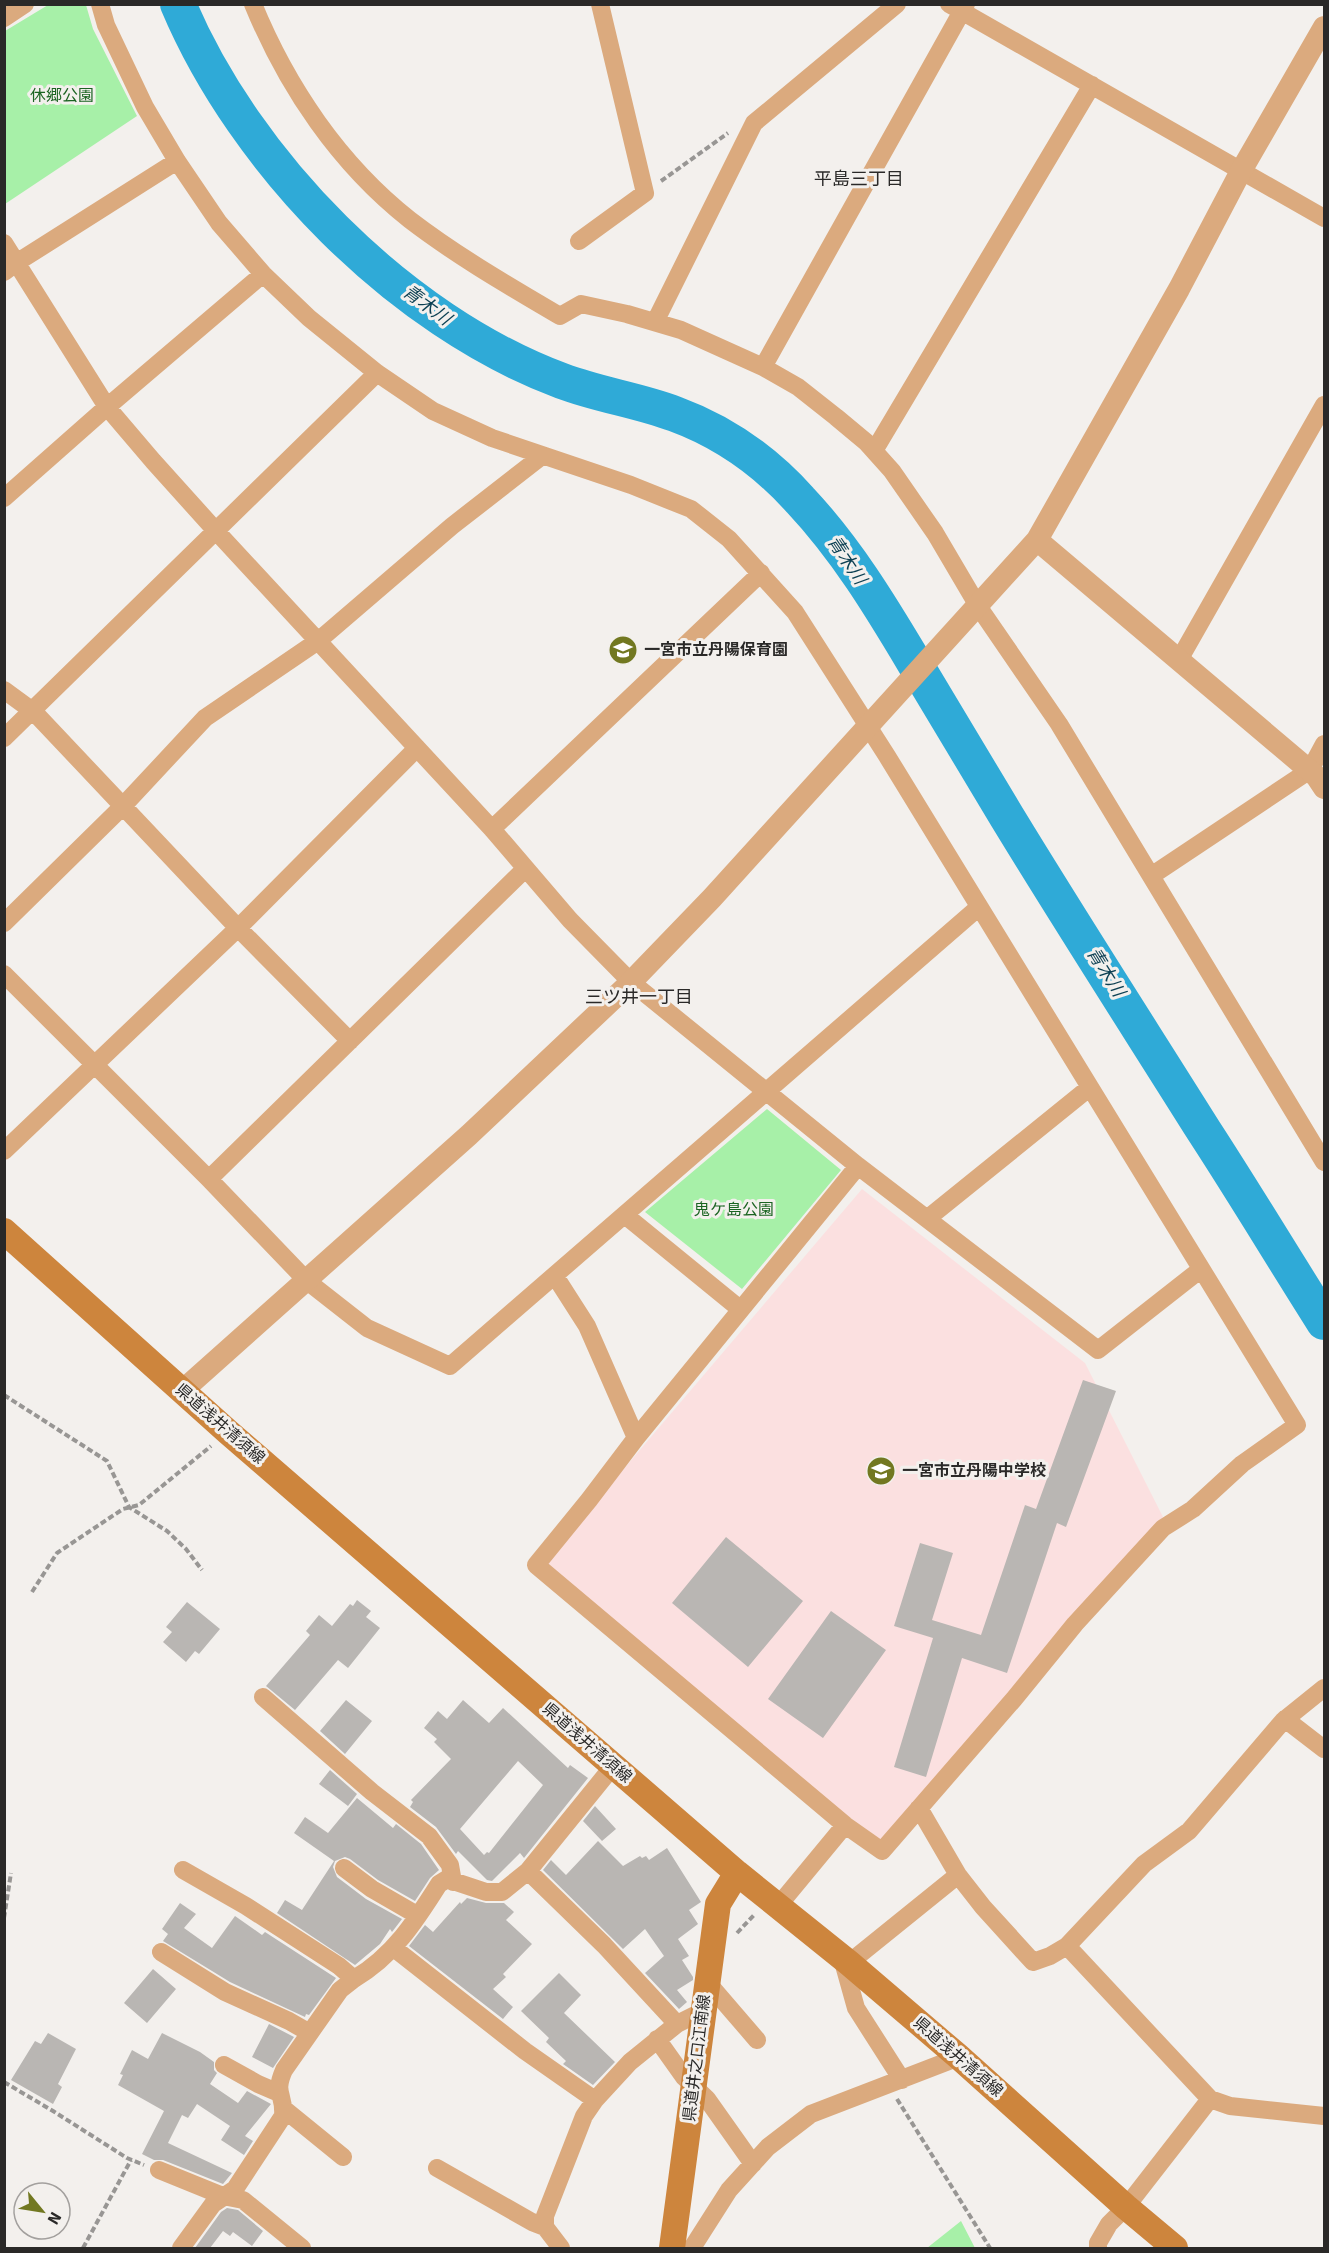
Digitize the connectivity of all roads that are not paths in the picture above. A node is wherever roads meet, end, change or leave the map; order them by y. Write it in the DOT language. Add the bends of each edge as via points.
graph roads {
  1 [pos="24,4"];
  2 [pos="100,4"];
  3 [pos="253,4"];
  4 [pos="600,4"];
  5 [pos="897,4"];
  6 [pos="959,7"];
  7 [pos="4,18"];
  8 [pos="1324,27"];
  9 [pos="1092,85"];
  10 [pos="177,161"];
  11 [pos="1241,171"];
  12 [pos="1324,218"];
  13 [pos="579,241"];
  14 [pos="4,243"];
  15 [pos="10,267"];
  16 [pos="263,274"];
  17 [pos="655,322"];
  18 [pos="763,367"];
  19 [pos="377,373"];
  20 [pos="1324,405"];
  21 [pos="108,406"];
  22 [pos="874,451"];
  23 [pos="542,456"];
  24 [pos="4,498"];
  25 [pos="216,531"];
  26 [pos="1036,540"];
  27 [pos="761,573"];
  28 [pos="973,612"];
  29 [pos="318,641"];
  30 [pos="1179,660"];
  31 [pos="4,690"];
  32 [pos="34,712"];
  33 [pos="867,726"];
  34 [pos="4,738"];
  35 [pos="1324,744"];
  36 [pos="417,748"];
  37 [pos="1310,770"];
  38 [pos="1324,788"];
  39 [pos="122,807"];
  40 [pos="492,829"];
  41 [pos="525,869"];
  42 [pos="1151,876"];
  43 [pos="979,907"];
  44 [pos="4,924"];
  45 [pos="238,928"];
  46 [pos="4,974"];
  47 [pos="631,982"];
  48 [pos="350,1041"];
  49 [pos="96,1065"];
  50 [pos="1089,1088"];
  51 [pos="766,1092"];
  52 [pos="4,1150"];
  53 [pos="1324,1162"];
  54 [pos="858,1166"];
  55 [pos="208,1179"];
  56 [pos="626,1216"];
  57 [pos="928,1218"];
  58 [pos="4,1231"];
  59 [pos="1200,1269"];
  60 [pos="555,1276"];
  61 [pos="307,1281"];
  62 [pos="740,1310"];
  63 [pos="182,1391"];
  64 [pos="636,1438"];
  65 [pos="1324,1688"];
  66 [pos="263,1697"];
  67 [pos="1285,1719"];
  68 [pos="1324,1749"];
  69 [pos="614,1765"];
  70 [pos="919,1808"];
  71 [pos="845,1825"];
  72 [pos="344,1868"];
  73 [pos="183,1870"];
  74 [pos="528,1871"];
  75 [pos="737,1873"];
  76 [pos="958,1875"];
  77 [pos="453,1882"];
  78 [pos="773,1902"];
  79 [pos="417,1915"];
  80 [pos="1067,1946"];
  81 [pos="395,1948"];
  82 [pos="161,1952"];
  83 [pos="845,1960"];
  84 [pos="354,1979"];
  85 [pos="707,1982"];
  86 [pos="703,2011"];
  87 [pos="677,2024"];
  88 [pos="310,2033"];
  89 [pos="657,2040"];
  90 [pos="757,2040"];
  91 [pos="959,2057"];
  92 [pos="224,2065"];
  93 [pos="895,2082"];
  94 [pos="693,2084"];
  95 [pos="1210,2099"];
  96 [pos="595,2100"];
  97 [pos="281,2101"];
  98 [pos="1324,2116"];
  99 [pos="343,2157"];
  100 [pos="753,2164"];
  101 [pos="437,2168"];
  102 [pos="159,2170"];
  103 [pos="223,2196"];
  104 [pos="1126,2207"];
  105 [pos="545,2227"];
  106 [pos="181,2248"];
  107 [pos="302,2248"];
  108 [pos="562,2248"];
  109 [pos="672,2248"];
  110 [pos="692,2248"];
  111 [pos="1098,2248"];
  112 [pos="1175,2248"];
  1 -- 7 [label="street"];
  2 -- 10 [label="street" via="145,107"];
  3 -- 17 [label="street" via="296,91 330,140 368,183 410,219 560,316 581,304"];
  4 -- 13 [label="street" via="645,193"];
  5 -- 17 [label="street" via="754,123"];
  6 -- 9 [label="street"];
  6 -- 18 [label="street"];
  8 -- 11 [label="street"];
  9 -- 11 [label="street"];
  9 -- 22 [label="street"];
  10 -- 15 [label="street"];
  10 -- 16 [label="street" via="219,223"];
  11 -- 12 [label="street"];
  11 -- 26 [label="street" via="1179,289"];
  14 -- 15 [label="street"];
  15 -- 21 [label="street"];
  16 -- 19 [label="street" via="309,318"];
  16 -- 21 [label="street"];
  17 -- 18 [label="street"];
  18 -- 22 [label="street" via="798,387"];
  19 -- 23 [label="street" via="433,411"];
  19 -- 25 [label="street"];
  20 -- 30 [label="street"];
  21 -- 24 [label="street"];
  21 -- 25 [label="street"];
  22 -- 28 [label="street" via="935,533"];
  23 -- 27 [label="street" via="691,509 729,538"];
  23 -- 29 [label="street" via="452,526"];
  25 -- 29 [label="street"];
  25 -- 32 [label="street"];
  26 -- 28 [label="street"];
  26 -- 30 [label="street"];
  27 -- 33 [label="street" via="795,612"];
  27 -- 40 [label="street"];
  28 -- 33 [label="street"];
  28 -- 42 [label="street" via="1059,724"];
  29 -- 36 [label="street"];
  29 -- 39 [label="street" via="205,718"];
  30 -- 37 [label="street"];
  31 -- 32 [label="street"];
  32 -- 34 [label="street"];
  32 -- 39 [label="street"];
  33 -- 43 [label="street"];
  33 -- 47 [label="street"];
  35 -- 37 [label="street"];
  36 -- 40 [label="street"];
  36 -- 45 [label="street"];
  37 -- 38 [label="street"];
  37 -- 42 [label="street"];
  39 -- 44 [label="street"];
  39 -- 45 [label="street"];
  40 -- 41 [label="street"];
  41 -- 47 [label="street"];
  41 -- 48 [label="street"];
  42 -- 53 [label="street"];
  43 -- 50 [label="street"];
  43 -- 51 [label="street"];
  45 -- 48 [label="street"];
  45 -- 49 [label="street"];
  46 -- 49 [label="street"];
  47 -- 51 [label="street"];
  47 -- 61 [label="street"];
  48 -- 55 [label="street"];
  49 -- 52 [label="street"];
  49 -- 55 [label="street"];
  50 -- 57 [label="street"];
  50 -- 59 [label="street"];
  51 -- 54 [label="street"];
  51 -- 56 [label="street"];
  54 -- 57 [label="street"];
  54 -- 62 [label="street"];
  55 -- 61 [label="street"];
  56 -- 60 [label="street"];
  56 -- 62 [label="street"];
  57 -- 59 [label="street" via="1098,1350"];
  58 -- 63 [label="main road, 県道浅井清須線"];
  59 -- 70 [label="street" via="1297,1425 1242,1464 1193,1509 1163,1528 1075,1624"];
  60 -- 61 [label="street" via="450,1366 367,1328"];
  60 -- 64 [label="street" via="588,1326"];
  61 -- 63 [label="street"];
  62 -- 64 [label="street"];
  63 -- 69 [label="main road, 県道浅井清須線"];
  64 -- 71 [label="street" via="536,1565"];
  65 -- 67 [label="street"];
  66 -- 77 [label="street" via="364,1786 429,1836 450,1865"];
  67 -- 68 [label="street"];
  67 -- 80 [label="street" via="1189,1831 1144,1864"];
  69 -- 74 [label="street"];
  69 -- 75 [label="main road, 県道浅井清須線"];
  70 -- 71 [label="street" via="882,1851"];
  70 -- 76 [label="street"];
  71 -- 78 [label="street"];
  72 -- 79 [label="street"];
  73 -- 84 [label="street" via="246,1906"];
  74 -- 77 [label="street" via="502,1892 486,1892"];
  74 -- 87 [label="street"];
  75 -- 78 [label="main road, 県道浅井清須線"];
  75 -- 85 [label="main road, 県道井之口江南線" via="718,1904"];
  76 -- 80 [label="street" via="1033,1962"];
  76 -- 83 [label="street"];
  77 -- 79 [label="street" via="447,1879 439,1884"];
  78 -- 83 [label="main road, 県道浅井清須線"];
  79 -- 81 [label="street"];
  80 -- 95 [label="street"];
  81 -- 84 [label="street" via="375,1967"];
  81 -- 96 [label="street" via="525,2051"];
  82 -- 88 [label="street" via="225,1992"];
  83 -- 91 [label="main road, 県道浅井清須線"];
  83 -- 93 [label="street" via="856,2007"];
  84 -- 88 [label="street" via="340,1990"];
  85 -- 86 [label="main road, 県道井之口江南線"];
  85 -- 90 [label="street"];
  86 -- 87 [label="street"];
  86 -- 94 [label="main road, 県道井之口江南線"];
  87 -- 89 [label="street"];
  88 -- 97 [label="street" via="278,2084"];
  89 -- 94 [label="street"];
  89 -- 96 [label="street"];
  91 -- 93 [label="street"];
  91 -- 104 [label="main road, 県道浅井清須線"];
  92 -- 97 [label="street"];
  93 -- 100 [label="street" via="811,2114 768,2147"];
  94 -- 100 [label="street"];
  94 -- 109 [label="main road, 県道井之口江南線"];
  95 -- 98 [label="street" via="1230,2106"];
  95 -- 104 [label="street"];
  96 -- 105 [label="street" via="584,2116 549,2203"];
  97 -- 99 [label="street"];
  97 -- 103 [label="street" via="283,2116 235,2190"];
  100 -- 110 [label="street" via="729,2190"];
  101 -- 105 [label="street"];
  102 -- 103 [label="street"];
  103 -- 106 [label="street"];
  103 -- 107 [label="street" via="243,2200"];
  104 -- 111 [label="street" via="1109,2224"];
  104 -- 112 [label="main road, 県道浅井清須線"];
  105 -- 108 [label="street"];
}
